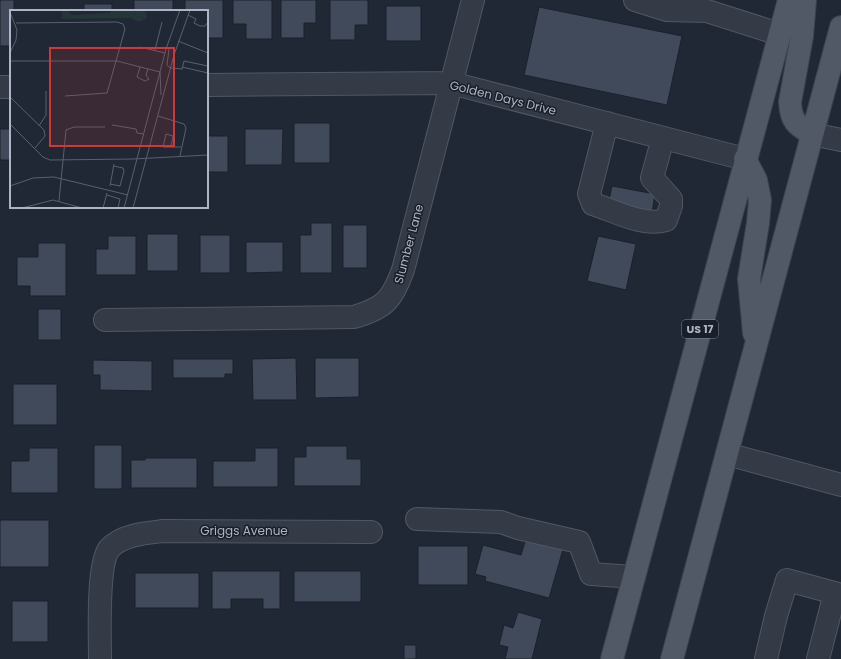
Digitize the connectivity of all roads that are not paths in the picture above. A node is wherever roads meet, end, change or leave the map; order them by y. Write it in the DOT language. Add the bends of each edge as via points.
graph roads {
  1 [pos="473,0"];
  2 [pos="635,0"];
  3 [pos="788,0"];
  4 [pos="805,0"];
  5 [pos="709,6"];
  6 [pos="841,27"];
  7 [pos="779,34"];
  8 [pos="451,84"];
  9 [pos="208,85"];
  10 [pos="607,123"];
  11 [pos="812,134"];
  12 [pos="663,138"];
  13 [pos="841,140"];
  14 [pos="745,159"];
  15 [pos="105,320"];
  16 [pos="755,350"];
  17 [pos="727,454"];
  18 [pos="841,484"];
  19 [pos="417,519"];
  20 [pos="371,532"];
  21 [pos="634,577"];
  22 [pos="100,659"];
  23 [pos="612,659"];
  24 [pos="672,659"];
  25 [pos="766,659"];
  26 [pos="818,659"];
  1 -- 8 [label="street, Slumber Lane"];
  2 -- 5 [label="street" via="667,10"];
  3 -- 7 [label="main road, US 17"];
  4 -- 11 [label="main road" via="790,112 796,125"];
  5 -- 7 [label="street"];
  6 -- 11 [label="main road"];
  7 -- 14 [label="main road, US 17"];
  8 -- 9 [label="street, Golden Days Drive"];
  8 -- 10 [label="street, Golden Days Drive"];
  8 -- 15 [label="street, Slumber Lane" via="403,270 396,290 387,302 371,312 354,317"];
  10 -- 12 [label="street, Golden Days Drive"];
  10 -- 12 [label="street" via="589,194 592,204 643,221 657,223 666,220 671,206 671,199 652,178"];
  11 -- 13 [label="street"];
  11 -- 16 [label="main road"];
  12 -- 14 [label="street, Golden Days Drive"];
  14 -- 16 [label="main road" via="756,180 760,200 749,279"];
  14 -- 21 [label="main road, US 17"];
  16 -- 17 [label="main road"];
  17 -- 18 [label="street"];
  17 -- 24 [label="main road"];
  19 -- 21 [label="street" via="501,522 579,542 591,574"];
  20 -- 22 [label="street, Griggs Avenue" via="163,531 119,541 109,550 102,567"];
  21 -- 23 [label="main road, US 17"];
  25 -- 26 [label="street" via="787,580 835,593"];
}
